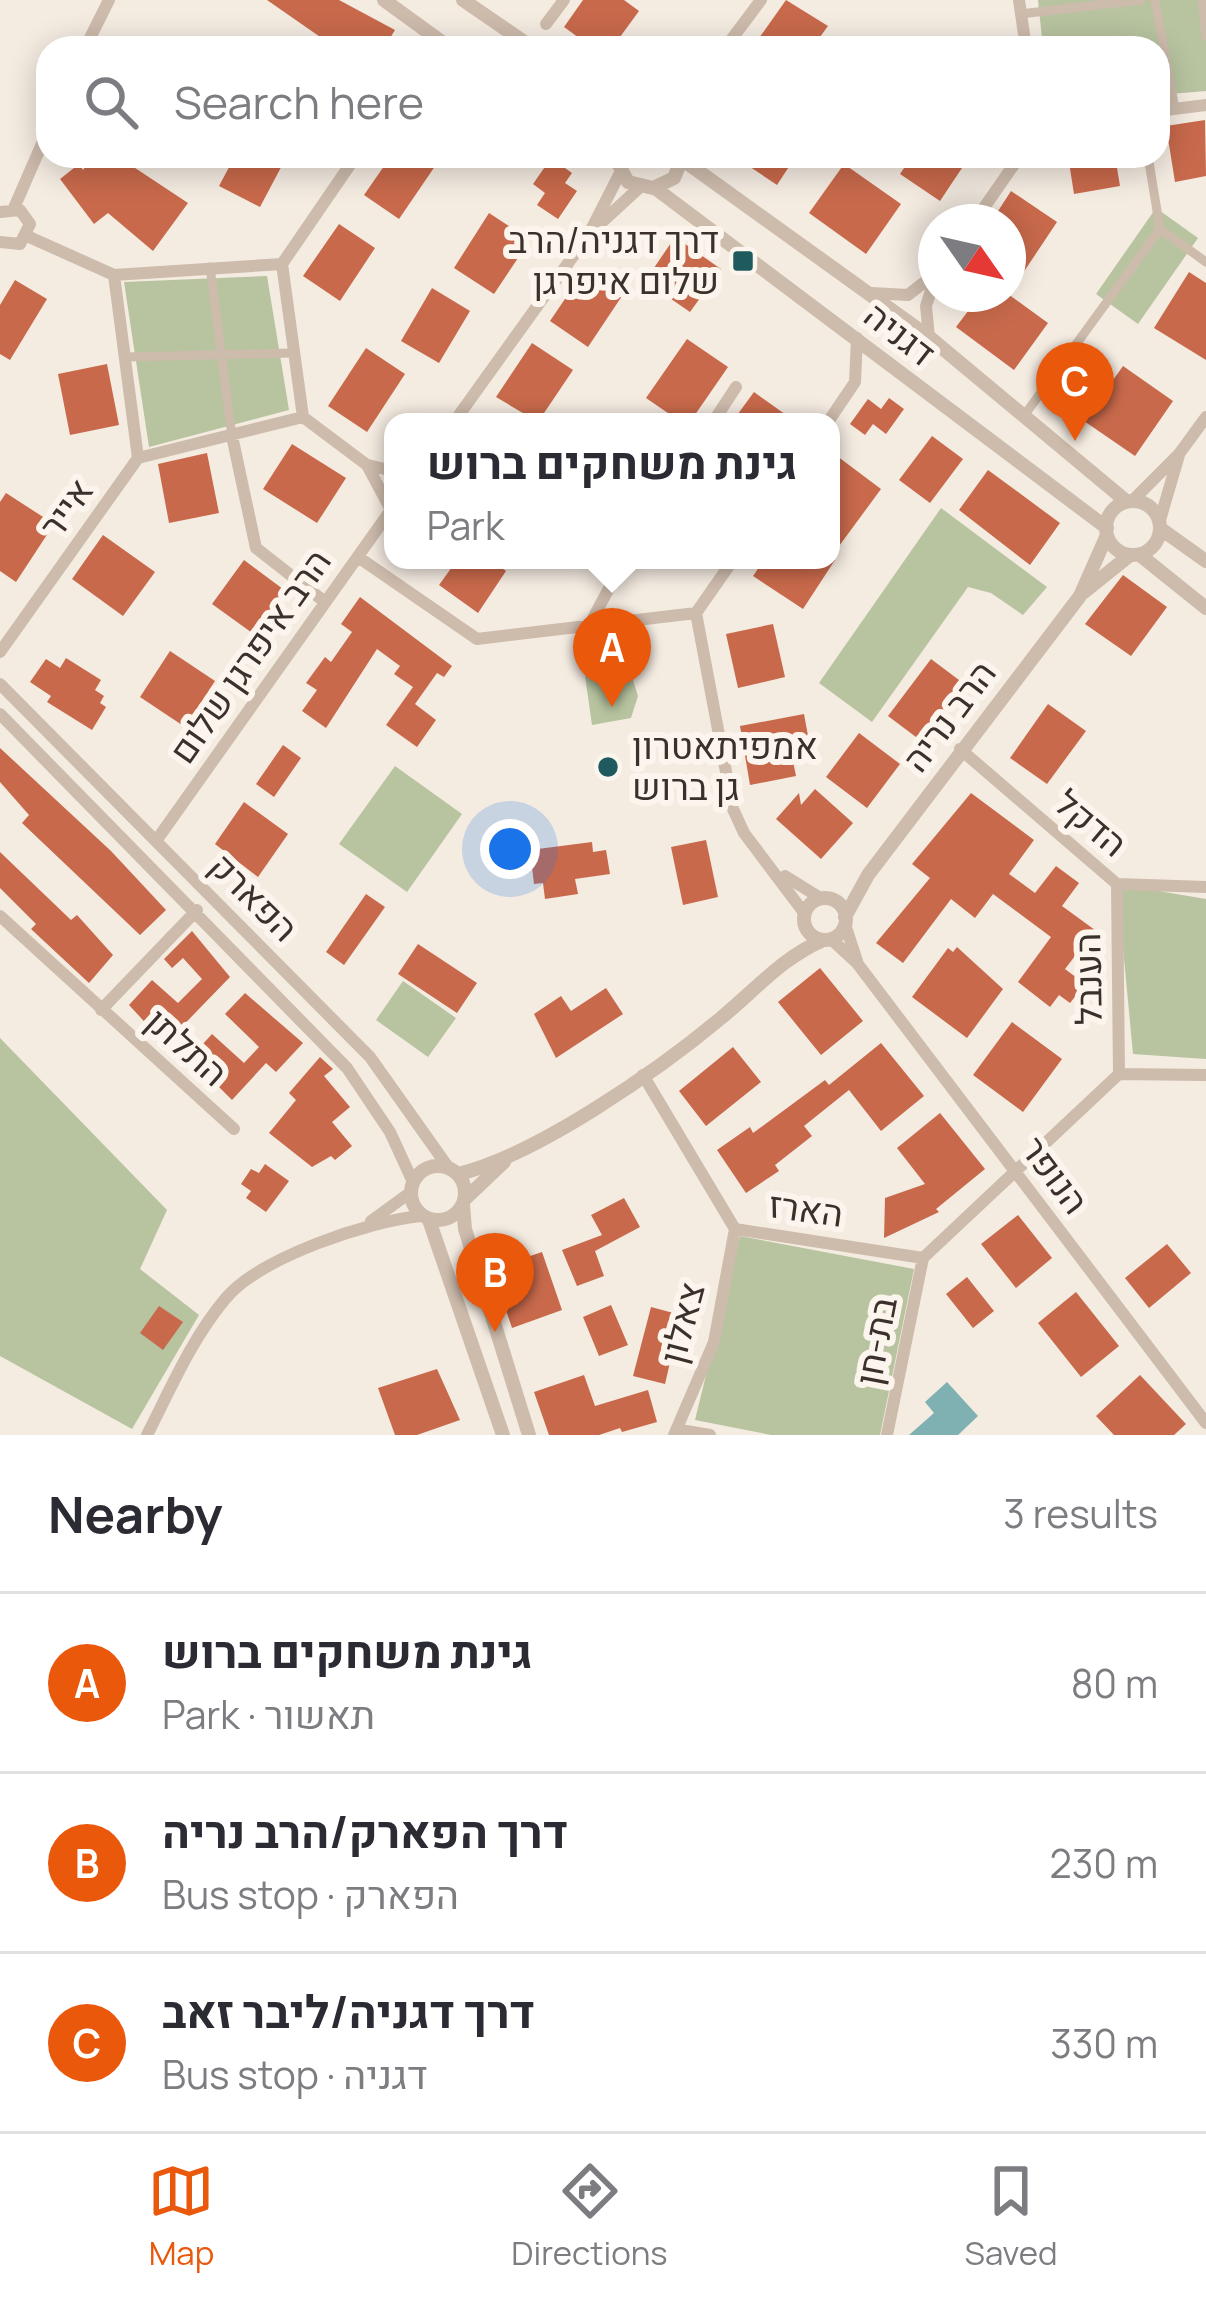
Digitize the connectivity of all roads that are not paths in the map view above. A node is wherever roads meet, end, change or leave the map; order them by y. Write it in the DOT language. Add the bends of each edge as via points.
graph roads {
  1 [pos="109,0"];
  2 [pos="384,0"];
  3 [pos="464,0"];
  4 [pos="564,0"];
  5 [pos="761,0"];
  6 [pos="1141,0"];
  7 [pos="1155,0"];
  8 [pos="1202,0"];
  9 [pos="1020,7"];
  10 [pos="546,24"];
  11 [pos="91,36"];
  12 [pos="434,36"];
  13 [pos="516,36"];
  14 [pos="734,36"];
  15 [pos="1162,36"];
  16 [pos="1206,36"];
  17 [pos="1170,82"];
  18 [pos="1206,105"];
  19 [pos="1175,109"];
  20 [pos="1170,110"];
  21 [pos="36,153"];
  22 [pos="348,168"];
  23 [pos="618,168"];
  24 [pos="678,168"];
  25 [pos="697,168"];
  26 [pos="1012,168"];
  27 [pos="1150,168"];
  28 [pos="620,172"];
  29 [pos="647,188"];
  30 [pos="987,204"];
  31 [pos="7,210"];
  32 [pos="1160,229"];
  33 [pos="589,234"];
  34 [pos="28,236"];
  35 [pos="1,245"];
  36 [pos="1206,262"];
  37 [pos="282,264"];
  38 [pos="210,266"];
  39 [pos="114,275"];
  40 [pos="918,288"];
  41 [pos="872,293"];
  42 [pos="927,312"];
  43 [pos="929,337"];
  44 [pos="857,338"];
  45 [pos="291,353"];
  46 [pos="125,357"];
  47 [pos="224,358"];
  48 [pos="736,387"];
  49 [pos="460,413"];
  50 [pos="719,413"];
  51 [pos="833,413"];
  52 [pos="1026,413"];
  53 [pos="1206,416"];
  54 [pos="302,417"];
  55 [pos="232,436"];
  56 [pos="1179,454"];
  57 [pos="138,458"];
  58 [pos="367,465"];
  59 [pos="384,469"];
  60 [pos="384,495"];
  61 [pos="1130,501"];
  62 [pos="384,520"];
  63 [pos="1160,524"];
  64 [pos="1107,532"];
  65 [pos="1135,555"];
  66 [pos="358,556"];
  67 [pos="1206,561"];
  68 [pos="619,569"];
  69 [pos="727,569"];
  70 [pos="1080,596"];
  71 [pos="326,602"];
  72 [pos="1206,608"];
  73 [pos="696,613"];
  74 [pos="590,624"];
  75 [pos="0,652"];
  76 [pos="0,684"];
  77 [pos="0,714"];
  78 [pos="960,749"];
  79 [pos="156,841"];
  80 [pos="779,872"];
  81 [pos="868,875"];
  82 [pos="1117,884"];
  83 [pos="1206,887"];
  84 [pos="825,898"];
  85 [pos="197,910"];
  86 [pos="0,916"];
  87 [pos="805,920"];
  88 [pos="845,921"];
  89 [pos="827,940"];
  90 [pos="794,952"];
  91 [pos="857,963"];
  92 [pos="101,1010"];
  93 [pos="1119,1074"];
  94 [pos="643,1075"];
  95 [pos="1206,1075"];
  96 [pos="234,1130"];
  97 [pos="513,1154"];
  98 [pos="453,1171"];
  99 [pos="1016,1175"];
  100 [pos="412,1187"];
  101 [pos="464,1202"];
  102 [pos="425,1218"];
  103 [pos="360,1228"];
  104 [pos="735,1229"];
  105 [pos="922,1258"];
  106 [pos="1206,1423"];
  107 [pos="501,1429"];
  108 [pos="677,1433"];
  109 [pos="148,1435"];
  110 [pos="486,1435"];
  111 [pos="530,1435"];
  112 [pos="710,1435"];
  113 [pos="887,1435"];
  1 -- 11 [label="street"];
  2 -- 12 [label="street"];
  3 -- 13 [label="street"];
  4 -- 10 [label="street"];
  5 -- 14 [label="street"];
  6 -- 9 [label="street"];
  7 -- 15 [label="street"];
  8 -- 16 [label="street"];
  17 -- 19 [label="street"];
  18 -- 19 [label="street"];
  19 -- 20 [label="street"];
  21 -- 31 [label="street"];
  22 -- 37 [label="street"];
  23 -- 28 [label="street"];
  24 -- 29 [label="street" via="674,178"];
  25 -- 41 [label="street, דגניה"];
  26 -- 30 [label="street"];
  27 -- 32 [label="street"];
  28 -- 29 [label="street, דגניה"];
  28 -- 33 [label="street"];
  29 -- 33 [label="street"];
  29 -- 44 [label="street, דגניה"];
  31 -- 34 [label="street" via="28,219"];
  32 -- 36 [label="street"];
  32 -- 52 [label="street"];
  33 -- 49 [label="street"];
  34 -- 35 [label="street"];
  34 -- 39 [label="street"];
  37 -- 38 [label="street"];
  37 -- 45 [label="street"];
  38 -- 39 [label="street"];
  38 -- 47 [label="street"];
  39 -- 46 [label="street, אייר"];
  40 -- 41 [label="street" via="908,295"];
  41 -- 43 [label="street, דגניה"];
  42 -- 43 [label="street"];
  43 -- 52 [label="street, דגניה"];
  44 -- 51 [label="street" via="855,382"];
  44 -- 64 [label="street, דגניה"];
  45 -- 47 [label="street"];
  45 -- 54 [label="street"];
  46 -- 47 [label="street"];
  46 -- 57 [label="street, אייר"];
  47 -- 55 [label="street"];
  48 -- 50 [label="street"];
  52 -- 61 [label="street, דגניה"];
  53 -- 56 [label="street"];
  54 -- 55 [label="street, אייר"];
  54 -- 58 [label="street"];
  55 -- 57 [label="street, אייר"];
  55 -- 71 [label="street" via="256,548"];
  56 -- 61 [label="street"];
  56 -- 63 [label="street"];
  57 -- 75 [label="street, אייר"];
  58 -- 59 [label="street"];
  58 -- 60 [label="street"];
  61 -- 63 [label="street" via="1149,505"];
  61 -- 64 [label="street" via="1111,512"];
  62 -- 66 [label="street, הרב איפרגן שלום"];
  63 -- 65 [label="street" via="1153,546"];
  63 -- 67 [label="street"];
  64 -- 65 [label="street" via="1115,548"];
  64 -- 70 [label="street, הרב נריה"];
  65 -- 70 [label="street, הרב נריה"];
  65 -- 72 [label="street"];
  66 -- 71 [label="street, הרב איפרגן שלום"];
  66 -- 74 [label="street" via="477,639"];
  68 -- 74 [label="street"];
  69 -- 73 [label="street"];
  70 -- 78 [label="street, הרב נריה"];
  71 -- 79 [label="street, הרב איפרגן שלום"];
  73 -- 74 [label="street"];
  73 -- 80 [label="street" via="734,808"];
  76 -- 79 [label="street, הפארק"];
  77 -- 85 [label="street, הפארק"];
  78 -- 81 [label="street, הרב נריה"];
  78 -- 82 [label="street, הדקל"];
  79 -- 98 [label="street, הפארק" via="370,1057"];
  80 -- 84 [label="street"];
  80 -- 87 [label="street"];
  81 -- 84 [label="street, הרב נריה"];
  81 -- 88 [label="street, הרב נריה"];
  82 -- 83 [label="street, הדקל"];
  82 -- 93 [label="street, הענבל"];
  84 -- 87 [label="street, הרב נריה"];
  84 -- 88 [label="street" via="839,904"];
  85 -- 92 [label="street, התלתן"];
  85 -- 100 [label="street, הפארק" via="347,1068 390,1132"];
  86 -- 92 [label="street, התלתן"];
  87 -- 89 [label="street"];
  87 -- 90 [label="street"];
  88 -- 89 [label="street, הרב נריה"];
  88 -- 91 [label="street, הנופר"];
  89 -- 90 [label="street"];
  89 -- 91 [label="street, הנופר"];
  90 -- 94 [label="street"];
  91 -- 99 [label="street, הנופר"];
  92 -- 96 [label="street, התלתן"];
  93 -- 95 [label="street"];
  93 -- 99 [label="street"];
  94 -- 97 [label="street"];
  94 -- 104 [label="street, הארז"];
  97 -- 98 [label="street"];
  97 -- 101 [label="street"];
  98 -- 100 [label="street" via="424,1170"];
  98 -- 101 [label="street"];
  99 -- 105 [label="street"];
  99 -- 106 [label="street, הנופר"];
  100 -- 102 [label="street"];
  100 -- 103 [label="street"];
  101 -- 102 [label="street" via="452,1217"];
  101 -- 111 [label="street" via="465,1229"];
  102 -- 103 [label="street"];
  102 -- 107 [label="street"];
  103 -- 109 [label="street" via="230,1293 197,1336"];
  104 -- 105 [label="street, הארז"];
  104 -- 108 [label="street, צאלון" via="714,1342"];
  105 -- 113 [label="street, בת-חן"];
  107 -- 110 [label="street"];
  108 -- 112 [label="street"];
}
